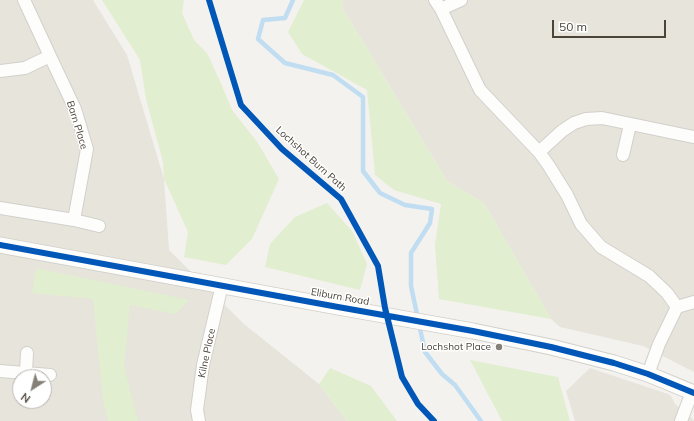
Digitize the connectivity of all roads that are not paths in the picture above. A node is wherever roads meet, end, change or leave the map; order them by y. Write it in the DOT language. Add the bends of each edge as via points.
graph roads {
  1 [pos="24,0"];
  2 [pos="461,0"];
  3 [pos="438,5"];
  4 [pos="50,56"];
  5 [pos="0,71"];
  6 [pos="630,125"];
  7 [pos="693,137"];
  8 [pos="539,152"];
  9 [pos="623,155"];
  10 [pos="0,208"];
  11 [pos="74,220"];
  12 [pos="99,226"];
  13 [pos="0,245"];
  14 [pos="222,285"];
  15 [pos="694,302"];
  16 [pos="677,307"];
  17 [pos="27,353"];
  18 [pos="26,369"];
  19 [pos="0,371"];
  20 [pos="12,371"];
  21 [pos="648,374"];
  22 [pos="693,392"];
  23 [pos="198,421"];
  24 [pos="681,421"];
  1 -- 4 [label="street, Barn Place"];
  2 -- 3 [label="street"];
  3 -- 8 [label="street" via="480,90"];
  4 -- 5 [label="street" via="25,68"];
  4 -- 11 [label="street, Barn Place" via="75,110 87,149"];
  6 -- 7 [label="street"];
  6 -- 8 [label="street" via="602,118 586,119 562,131"];
  6 -- 9 [label="street"];
  8 -- 16 [label="street" via="567,195 581,224 600,247 649,276"];
  10 -- 11 [label="street"];
  11 -- 12 [label="street"];
  13 -- 14 [label="street, Eliburn Road"];
  14 -- 21 [label="street, Eliburn Road" via="551,347"];
  14 -- 23 [label="street, Kilne Place" via="204,365 197,410"];
  15 -- 16 [label="street"];
  16 -- 21 [label="street"];
  17 -- 18 [label="street"];
  19 -- 20 [label="street"];
  21 -- 22 [label="street, Eliburn Road"];
  22 -- 24 [label="street"];
}
